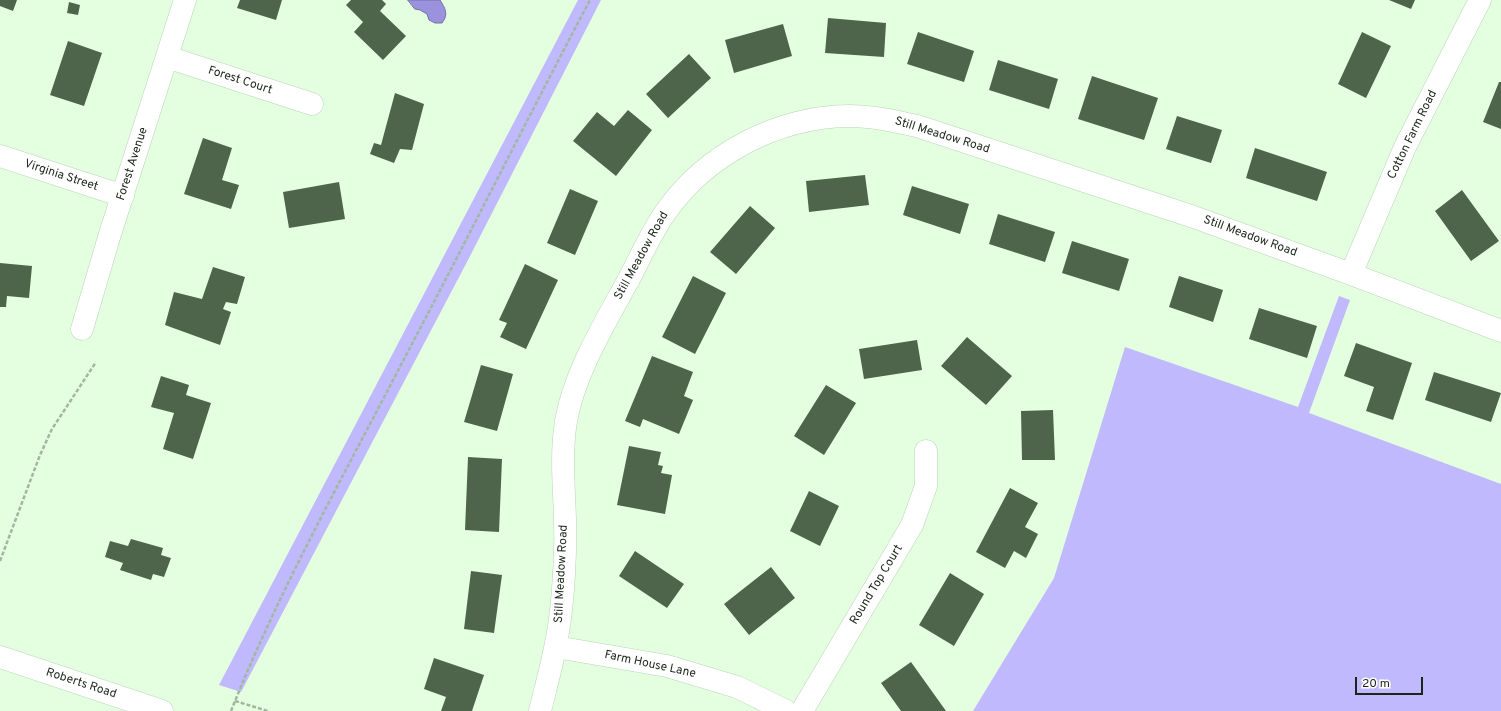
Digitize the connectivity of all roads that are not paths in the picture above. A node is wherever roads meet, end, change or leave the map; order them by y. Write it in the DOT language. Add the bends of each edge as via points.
graph roads {
  1 [pos="185,0"];
  2 [pos="1480,0"];
  3 [pos="167,57"];
  4 [pos="312,104"];
  5 [pos="0,156"];
  6 [pos="122,196"];
  7 [pos="1351,274"];
  8 [pos="82,329"];
  9 [pos="1501,331"];
  10 [pos="926,451"];
  11 [pos="556,647"];
  12 [pos="0,657"];
  13 [pos="540,710"];
  14 [pos="162,711"];
  15 [pos="786,711"];
  16 [pos="802,711"];
  1 -- 3 [label="street, Forest Avenue"];
  2 -- 7 [label="street, Cotton Farm Road" via="1406,146"];
  3 -- 4 [label="street, Forest Court"];
  3 -- 6 [label="street, Forest Avenue"];
  5 -- 6 [label="street, Virginia Street"];
  6 -- 8 [label="street, Forest Avenue"];
  7 -- 9 [label="street, Still Meadow Road"];
  7 -- 11 [label="street, Still Meadow Road" via="1191,216 917,126 848,116 812,120 777,129 743,144 712,164 688,185 665,212 602,327 573,397 566,421 565,549"];
  10 -- 16 [label="street, Round Top Court" via="926,486 912,525"];
  11 -- 13 [label="street, Still Meadow Road"];
  11 -- 15 [label="street, Farm House Lane" via="667,666 737,687"];
  12 -- 14 [label="street, Roberts Road"];
}
